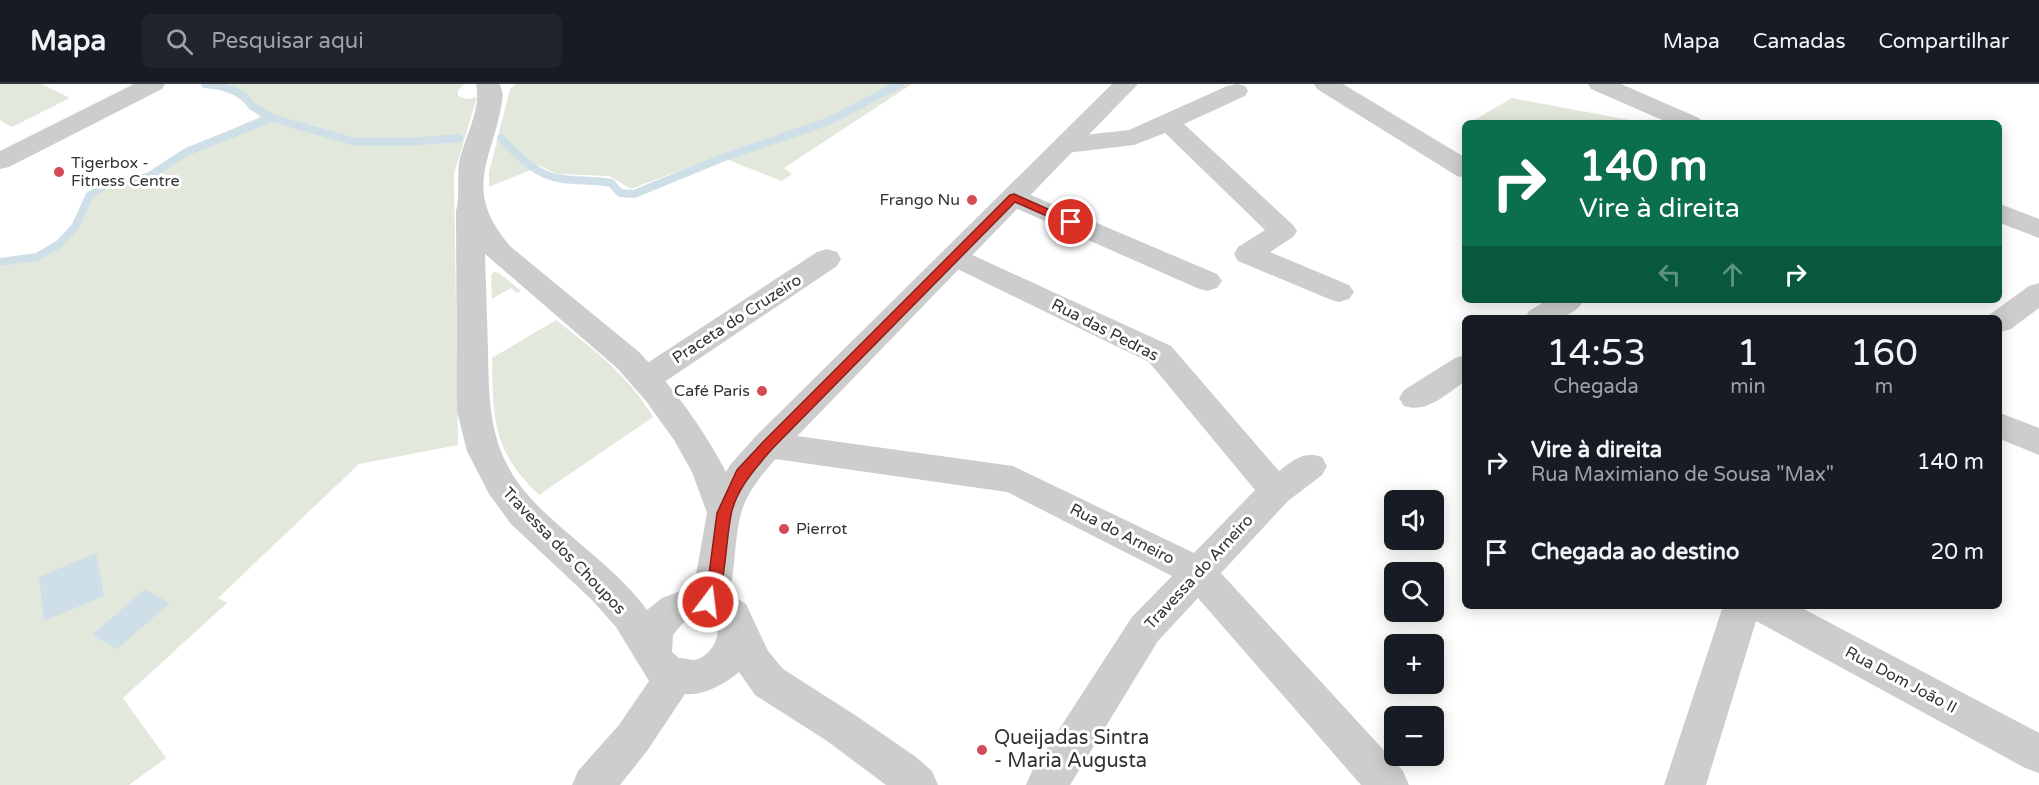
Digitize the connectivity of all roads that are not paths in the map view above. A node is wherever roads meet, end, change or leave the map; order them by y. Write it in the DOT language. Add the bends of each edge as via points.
graph roads {
  1 [pos="153,84"];
  2 [pos="488,84"];
  3 [pos="1126,84"];
  4 [pos="1326,84"];
  5 [pos="1607,85"];
  6 [pos="1236,86"];
  7 [pos="1683,120"];
  8 [pos="1168,122"];
  9 [pos="1066,145"];
  10 [pos="0,161"];
  11 [pos="1462,168"];
  12 [pos="1014,197"];
  13 [pos="470,200"];
  14 [pos="2002,214"];
  15 [pos="2039,229"];
  16 [pos="955,256"];
  17 [pos="827,259"];
  18 [pos="1207,281"];
  19 [pos="1340,292"];
  20 [pos="2039,293"];
  21 [pos="1564,303"];
  22 [pos="1545,315"];
  23 [pos="2002,321"];
  24 [pos="1462,369"];
  25 [pos="646,379"];
  26 [pos="1415,398"];
  27 [pos="2002,426"];
  28 [pos="2039,442"];
  29 [pos="768,445"];
  30 [pos="1310,466"];
  31 [pos="1276,491"];
  32 [pos="724,513"];
  33 [pos="1198,572"];
  34 [pos="708,602"];
  35 [pos="1741,609"];
  36 [pos="1769,609"];
  37 [pos="738,628"];
  38 [pos="663,661"];
  39 [pos="2039,754"];
  40 [pos="593,785"];
  41 [pos="917,785"];
  42 [pos="1047,785"];
  43 [pos="1388,785"];
  44 [pos="1685,785"];
  1 -- 10 [label="street"];
  2 -- 13 [label="street, Travessa dos Choupos" via="491,95 471,164"];
  3 -- 9 [label="street"];
  4 -- 11 [label="street"];
  5 -- 7 [label="street"];
  6 -- 8 [label="street"];
  8 -- 9 [label="street" via="1123,140"];
  8 -- 19 [label="street" via="1283,231 1248,254"];
  9 -- 12 [label="street"];
  12 -- 16 [label="street"];
  12 -- 18 [label="street"];
  13 -- 25 [label="street" via="483,234 501,254"];
  13 -- 38 [label="street, Travessa dos Choupos" via="473,411 488,465 510,499 617,604"];
  14 -- 15 [label="street"];
  16 -- 29 [label="street"];
  16 -- 31 [label="street, Rua das Pedras" via="1160,354"];
  17 -- 25 [label="street, Praceta do Cruzeiro"];
  20 -- 23 [label="street"];
  21 -- 22 [label="street"];
  24 -- 26 [label="street"];
  25 -- 32 [label="street" via="706,465"];
  27 -- 28 [label="street"];
  29 -- 32 [label="street" via="742,474"];
  29 -- 33 [label="street, Rua do Arneiro" via="1013,479"];
  30 -- 31 [label="street, Travessa do Arneiro"];
  31 -- 33 [label="street, Travessa do Arneiro"];
  32 -- 34 [label="street"];
  33 -- 42 [label="street, Travessa do Arneiro" via="1145,628"];
  33 -- 43 [label="street, Rua do Arneiro"];
  34 -- 37 [label="street" via="729,610"];
  34 -- 38 [label="street" via="681,606 668,613 656,629"];
  35 -- 44 [label="street"];
  36 -- 39 [label="street, Rua Dom João II"];
  37 -- 38 [label="street" via="731,655 698,675"];
  37 -- 41 [label="street" via="754,663 769,682 841,728"];
  38 -- 40 [label="street" via="633,738"];
}
